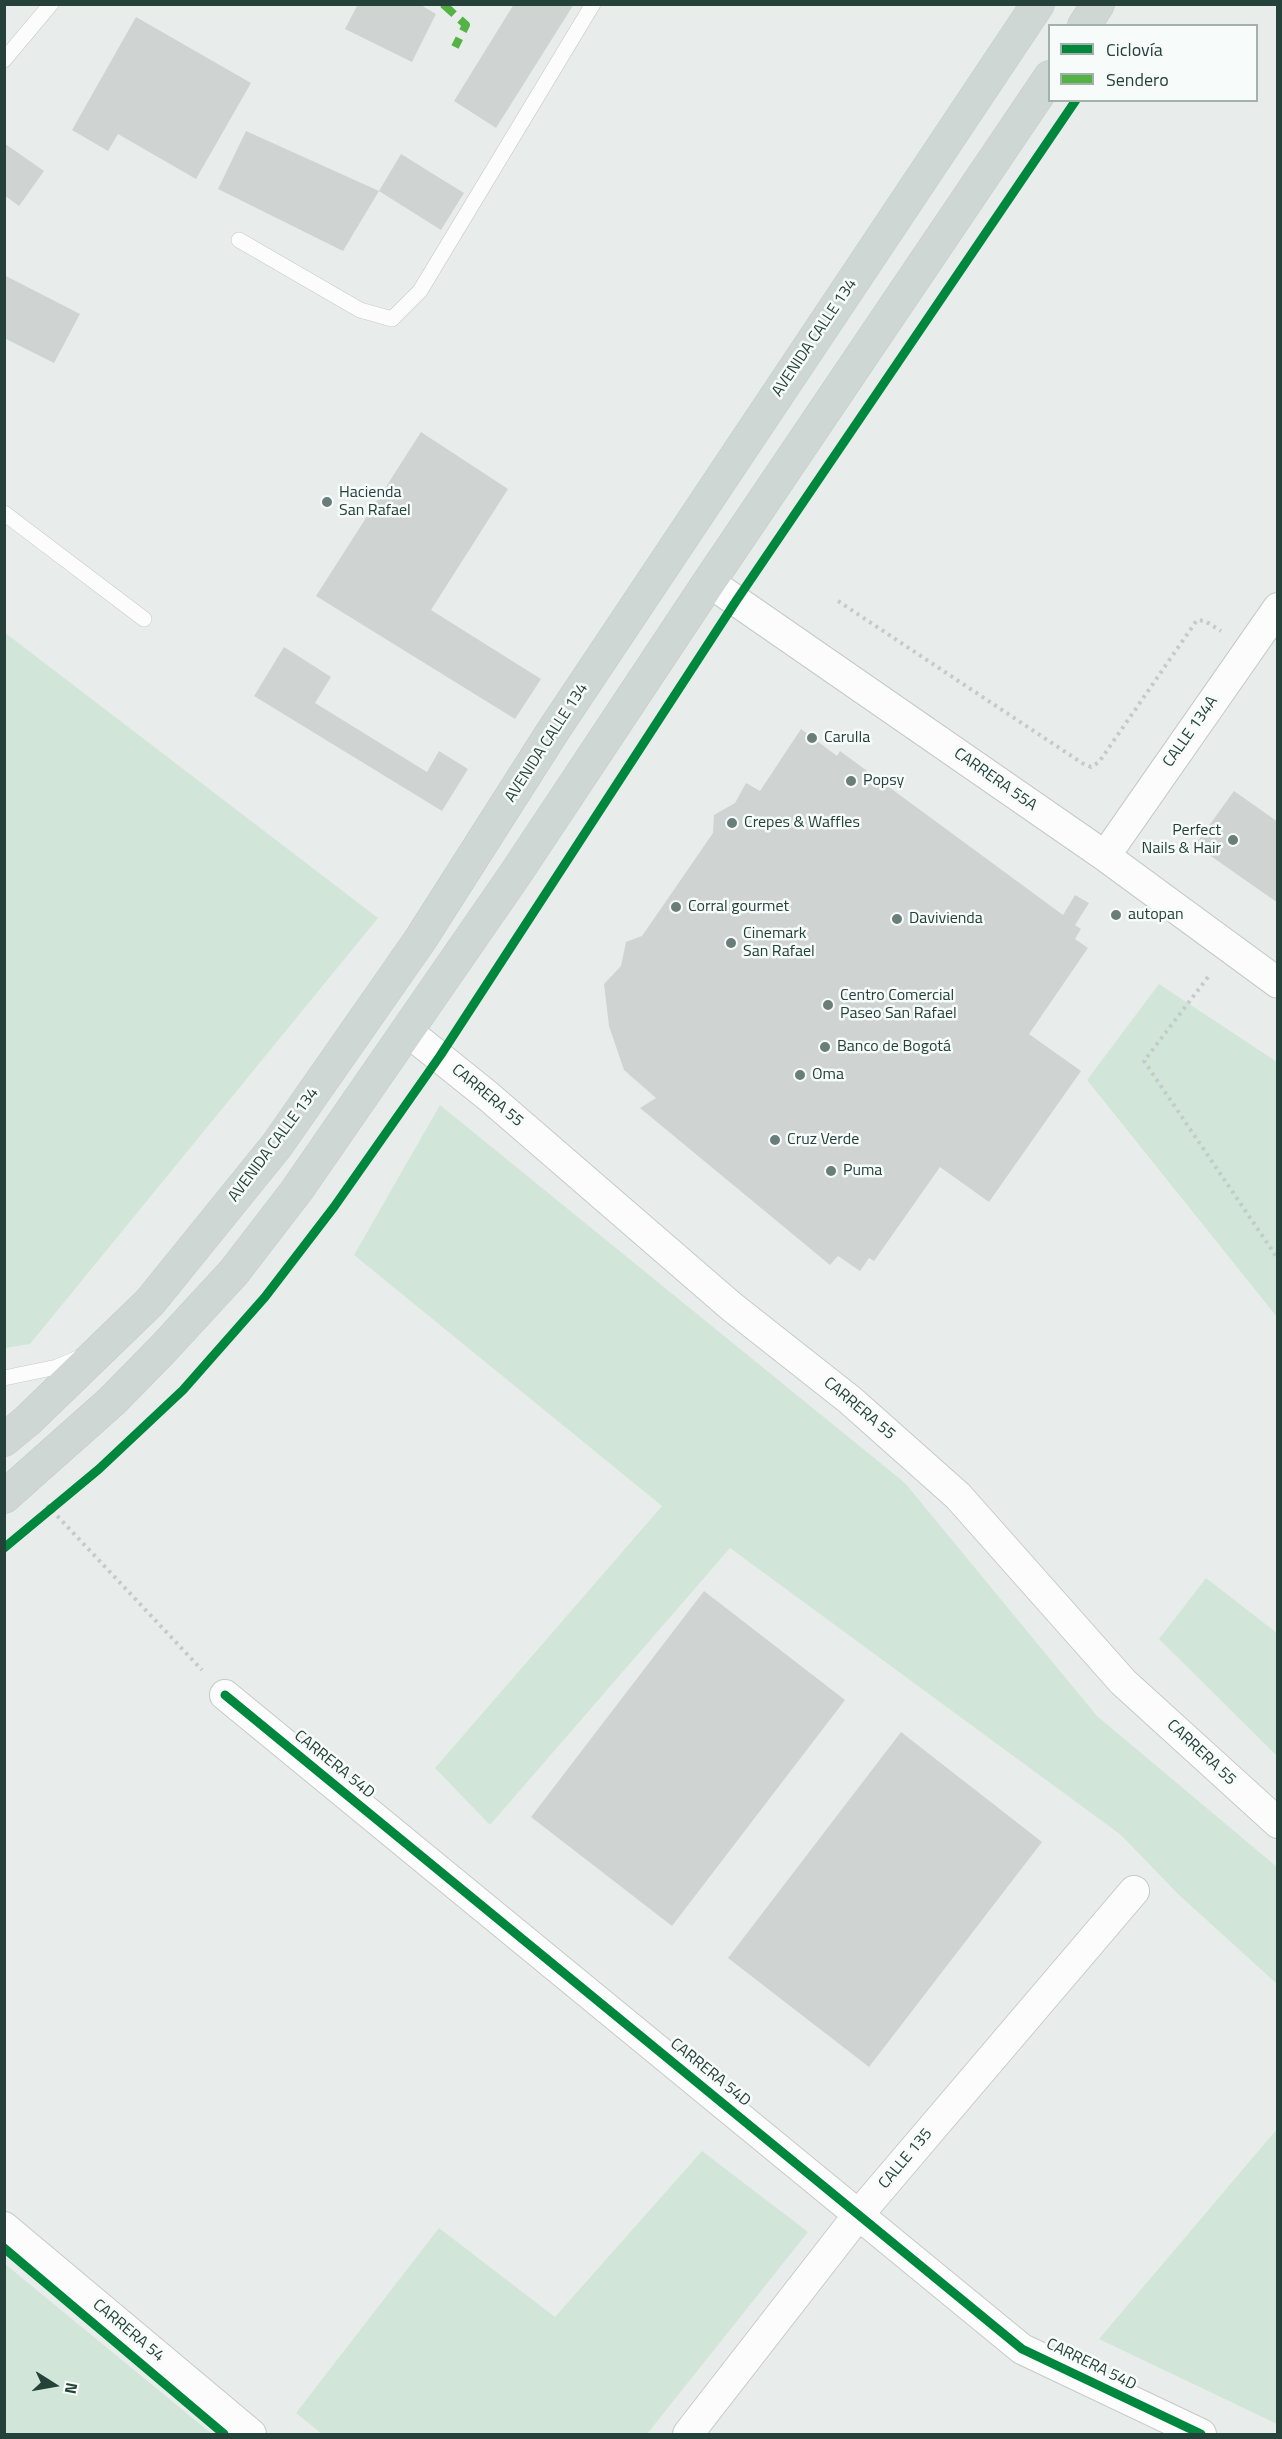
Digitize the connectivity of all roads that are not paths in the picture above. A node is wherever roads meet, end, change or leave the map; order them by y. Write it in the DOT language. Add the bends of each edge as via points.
graph roads {
  1 [pos="51,4"];
  2 [pos="593,4"];
  3 [pos="1038,4"];
  4 [pos="1098,4"];
  5 [pos="1085,24"];
  6 [pos="4,60"];
  7 [pos="1048,80"];
  8 [pos="239,240"];
  9 [pos="4,513"];
  10 [pos="708,582"];
  11 [pos="1278,608"];
  12 [pos="144,619"];
  13 [pos="1105,856"];
  14 [pos="1278,983"];
  15 [pos="407,1031"];
  16 [pos="108,1345"];
  17 [pos="4,1378"];
  18 [pos="4,1440"];
  19 [pos="15,1489"];
  20 [pos="225,1695"];
  21 [pos="1278,1823"];
  22 [pos="1134,1891"];
  23 [pos="860,2214"];
  24 [pos="4,2227"];
  25 [pos="251,2434"];
  26 [pos="688,2434"];
  27 [pos="1201,2434"];
  1 -- 6 [label="lane"];
  2 -- 8 [label="lane" via="420,291 392,319 360,310"];
  3 -- 16 [label="main road, AVENIDA CALLE 134" via="560,721 413,950 277,1145 150,1302"];
  4 -- 5 [label="main road"];
  7 -- 10 [label="main road"];
  9 -- 12 [label="lane"];
  10 -- 13 [label="street, CARRERA 55A"];
  10 -- 15 [label="main road"];
  11 -- 13 [label="street, CALLE 134A"];
  13 -- 14 [label="street, CARRERA 55A"];
  15 -- 19 [label="main road" via="297,1190 234,1272 112,1401"];
  15 -- 21 [label="street, CARRERA 55" via="732,1307 850,1400 958,1496 1123,1682"];
  16 -- 17 [label="lane" via="57,1367"];
  16 -- 18 [label="main road, AVENIDA CALLE 134"];
  20 -- 23 [label="street, CARRERA 54D"];
  22 -- 23 [label="street, CALLE 135"];
  23 -- 26 [label="street, CALLE 135"];
  23 -- 27 [label="street, CARRERA 54D" via="1022,2349"];
  24 -- 25 [label="street, CARRERA 54"];
}
